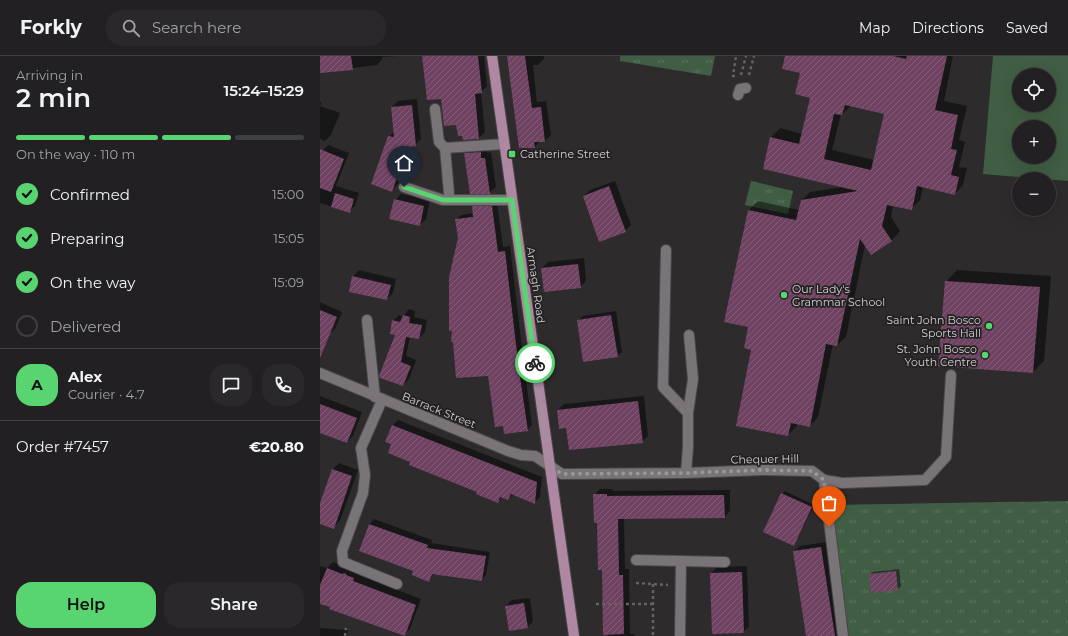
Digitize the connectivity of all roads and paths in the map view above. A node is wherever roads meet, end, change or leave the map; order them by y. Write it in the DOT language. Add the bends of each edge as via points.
graph roads {
  1 [pos="492,56"];
  2 [pos="736,56"];
  3 [pos="746,56"];
  4 [pos="754,56"];
  5 [pos="742,92"];
  6 [pos="435,109"];
  7 [pos="504,144"];
  8 [pos="445,148"];
  9 [pos="404,187"];
  10 [pos="449,193"];
  11 [pos="512,200"];
  12 [pos="666,250"];
  13 [pos="368,320"];
  14 [pos="688,335"];
  15 [pos="320,373"];
  16 [pos="951,375"];
  17 [pos="378,398"];
  18 [pos="688,413"];
  19 [pos="549,465"];
  20 [pos="686,473"];
  21 [pos="824,480"];
  22 [pos="636,560"];
  23 [pos="681,561"];
  24 [pos="725,562"];
  25 [pos="397,584"];
  26 [pos="636,584"];
  27 [pos="653,584"];
  28 [pos="681,585"];
  29 [pos="596,604"];
  30 [pos="653,604"];
  31 [pos="346,628"];
  32 [pos="345,636"];
  33 [pos="574,636"];
  34 [pos="653,636"];
  35 [pos="680,636"];
  36 [pos="843,636"];
  1 -- 7 [label="main road, Armagh Road"];
  2 -- 3 [label="path" via="733,76 741,78"];
  4 -- 5 [label="path"];
  6 -- 8 [label="street" via="439,142"];
  7 -- 8 [label="street"];
  7 -- 11 [label="main road, Armagh Road"];
  8 -- 10 [label="street"];
  9 -- 11 [label="street" via="443,200"];
  11 -- 19 [label="main road, Armagh Road"];
  12 -- 18 [label="street" via="662,387"];
  13 -- 17 [label="street"];
  14 -- 18 [label="street" via="693,379"];
  15 -- 17 [label="street, Barrack Street"];
  16 -- 21 [label="street, Chequer Hill" via="946,457 925,480 842,483"];
  17 -- 19 [label="street, Barrack Street" via="508,451 535,456"];
  17 -- 25 [label="street" via="361,448 365,475 362,493 342,557 343,562"];
  18 -- 20 [label="street"];
  19 -- 20 [label="street, Chequer Hill" via="562,474"];
  19 -- 33 [label="main road, Armagh Road"];
  20 -- 21 [label="street, Chequer Hill" via="812,471"];
  21 -- 36 [label="street"];
  22 -- 23 [label="street"];
  23 -- 24 [label="street"];
  23 -- 28 [label="street"];
  26 -- 27 [label="path"];
  27 -- 28 [label="path"];
  27 -- 30 [label="path"];
  28 -- 35 [label="street"];
  29 -- 30 [label="path"];
  30 -- 34 [label="path"];
  31 -- 32 [label="path"];
}
